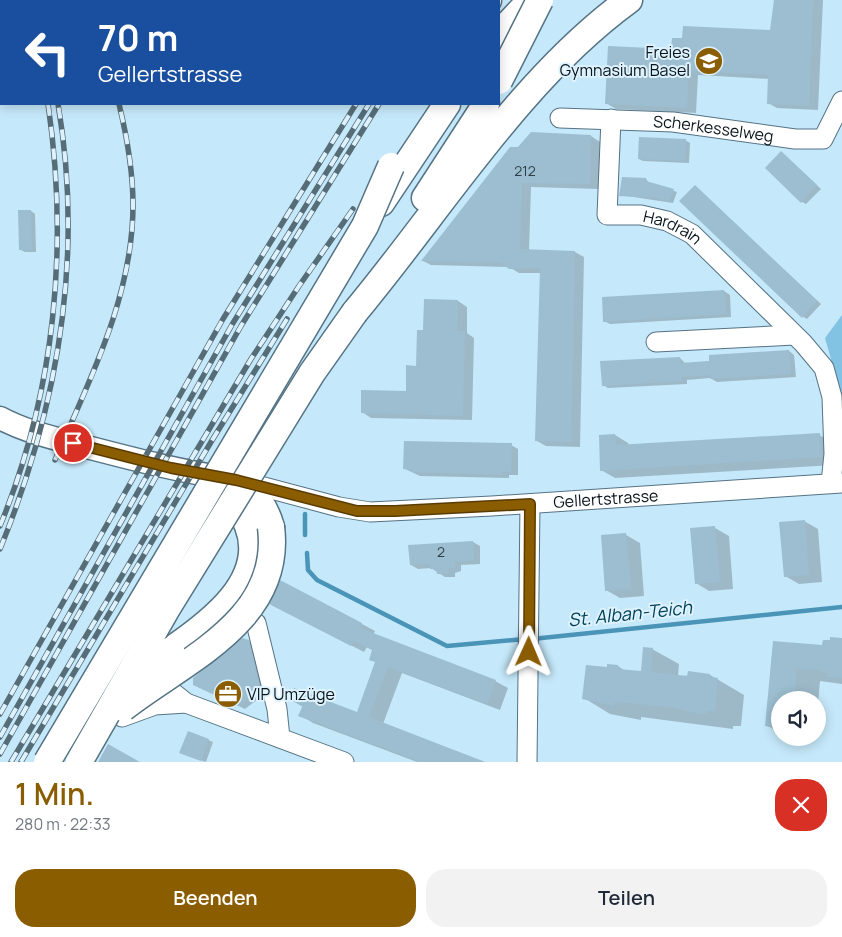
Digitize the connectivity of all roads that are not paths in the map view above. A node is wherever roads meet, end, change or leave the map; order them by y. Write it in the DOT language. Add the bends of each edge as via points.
graph roads {
  1 [pos="629,0"];
  2 [pos="534,1"];
  3 [pos="500,33"];
  4 [pos="500,79"];
  5 [pos="842,101"];
  6 [pos="427,105"];
  7 [pos="446,105"];
  8 [pos="485,105"];
  9 [pos="560,118"];
  10 [pos="611,119"];
  11 [pos="396,171"];
  12 [pos="354,312"];
  13 [pos="794,335"];
  14 [pos="656,342"];
  15 [pos="5,424"];
  16 [pos="837,483"];
  17 [pos="231,488"];
  18 [pos="530,504"];
  19 [pos="261,531"];
  20 [pos="256,623"];
  21 [pos="186,703"];
  22 [pos="280,738"];
  23 [pos="42,762"];
  24 [pos="48,762"];
  25 [pos="79,762"];
  26 [pos="84,762"];
  27 [pos="91,762"];
  28 [pos="344,762"];
  29 [pos="527,762"];
  1 -- 12 [label="highway" via="599,23 542,79"];
  2 -- 3 [label="highway"];
  2 -- 4 [label="highway, bridge"];
  5 -- 10 [label="street, Scherkesselweg" via="823,139 795,139 674,122"];
  6 -- 11 [label="highway"];
  7 -- 11 [label="highway"];
  8 -- 12 [label="highway" via="385,257"];
  9 -- 10 [label="street, Scherkesselweg"];
  10 -- 13 [label="street, Hardrain" via="607,215 641,215 667,221 692,234"];
  11 -- 24 [label="highway, bridge"];
  12 -- 25 [label="highway, bridge" via="312,373 166,610"];
  13 -- 14 [label="street"];
  13 -- 16 [label="street, Hardrain" via="824,368 832,397"];
  15 -- 17 [label="main road" via="206,476"];
  16 -- 18 [label="street, Gellertstrasse"];
  17 -- 18 [label="street, Gellertstrasse" via="370,512"];
  17 -- 19 [label="highway" via="252,490 259,499"];
  17 -- 21 [label="street" via="226,520 154,639 155,669 166,687"];
  18 -- 29 [label="street"];
  19 -- 23 [label="highway, bridge" via="246,574 226,607 207,625 83,710"];
  19 -- 26 [label="highway, bridge" via="273,544 271,563 247,612 223,637 123,708 110,721"];
  20 -- 22 [label="street" via="277,708"];
  21 -- 22 [label="street"];
  21 -- 27 [label="street" via="137,710 121,718 108,730"];
  22 -- 28 [label="street"];
}
